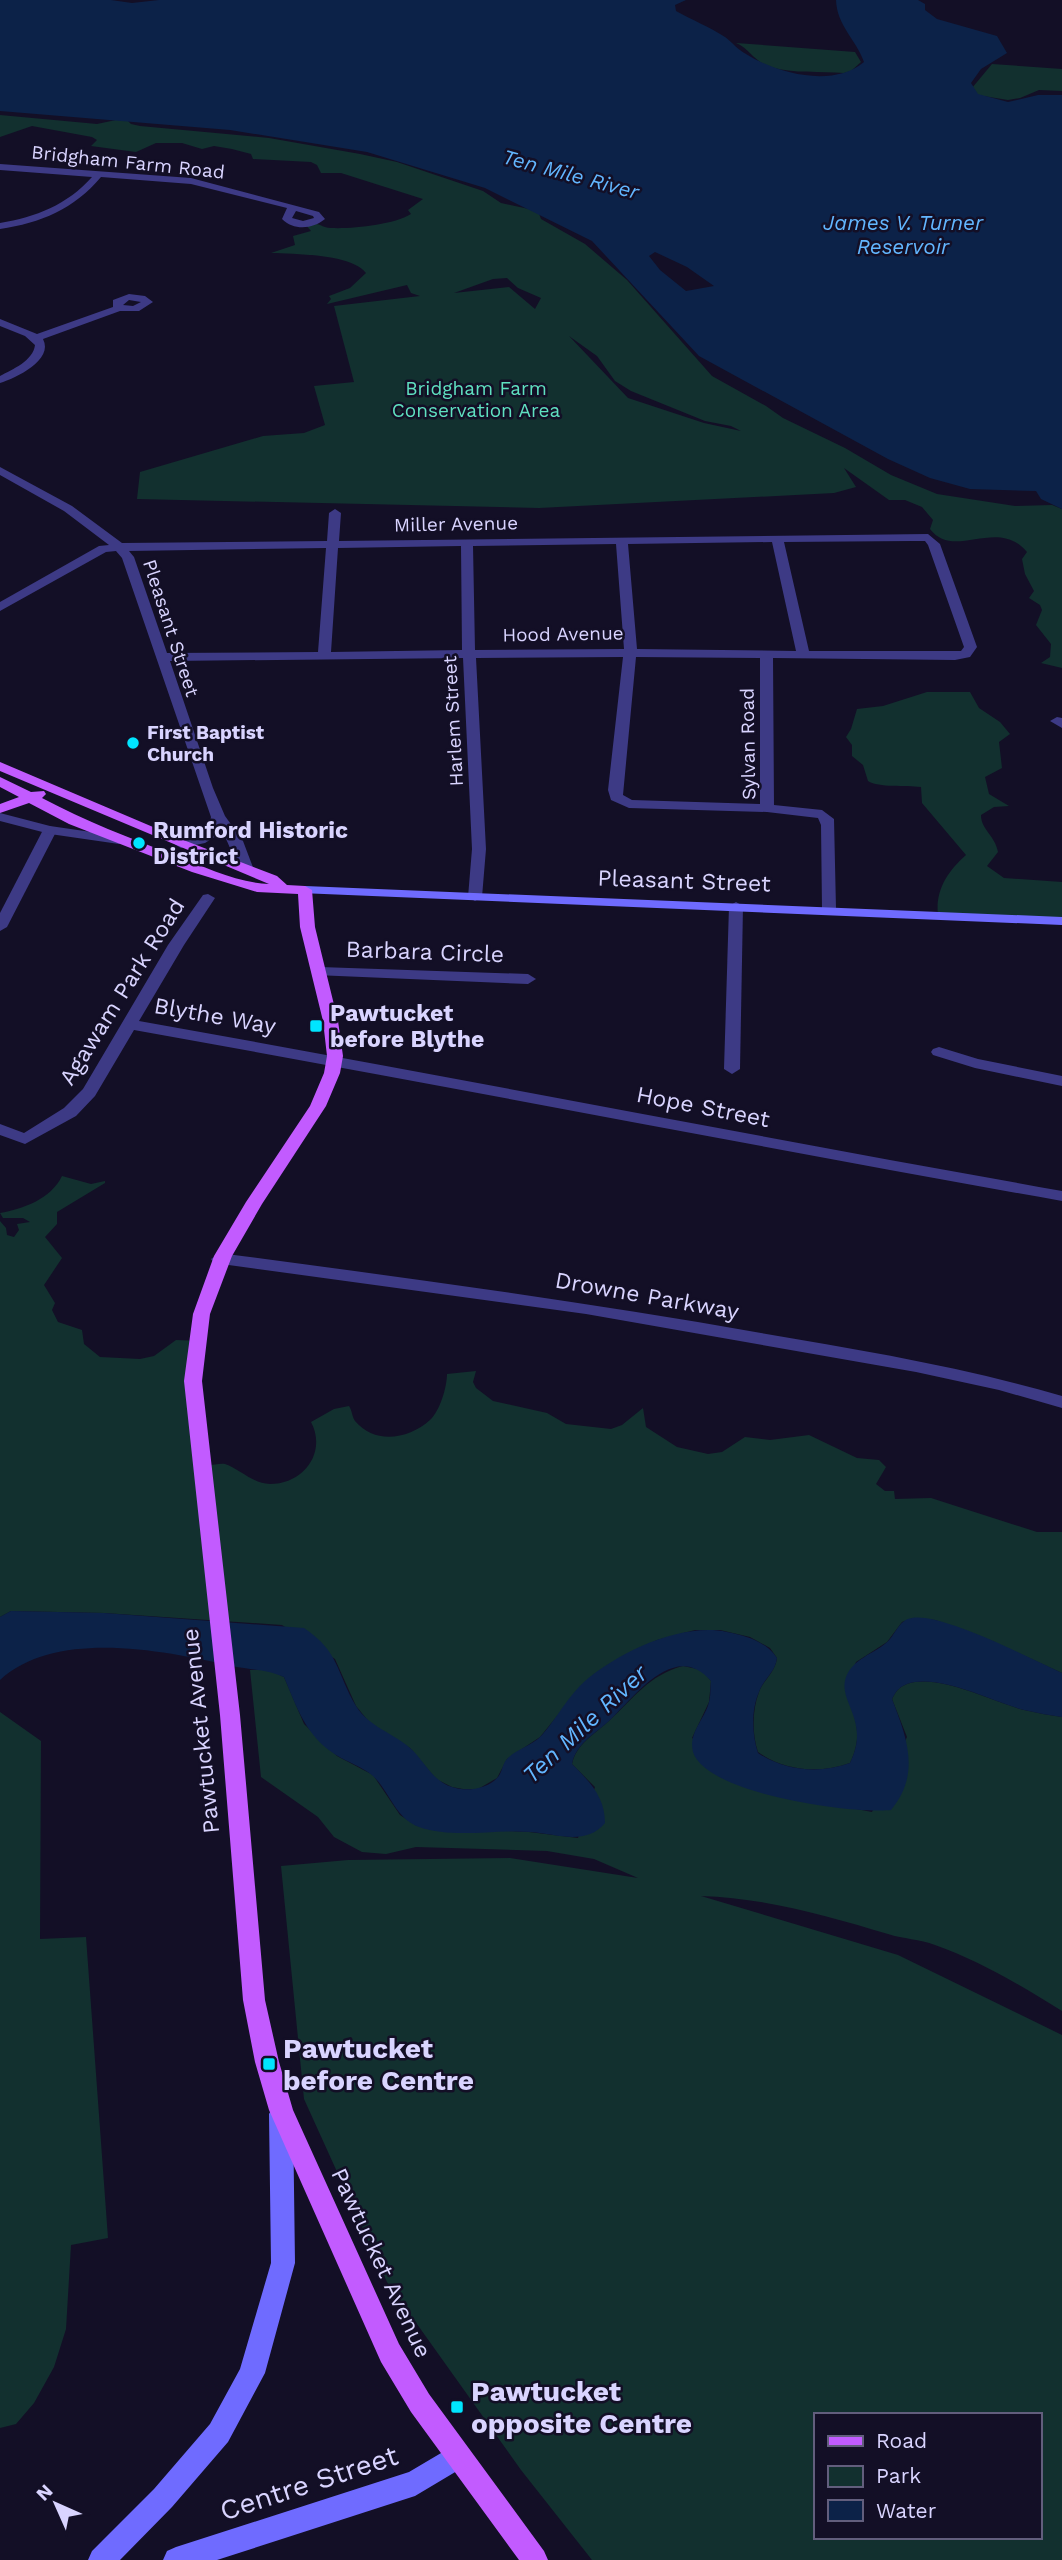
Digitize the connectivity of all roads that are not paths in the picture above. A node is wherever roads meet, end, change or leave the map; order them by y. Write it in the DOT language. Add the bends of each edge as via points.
graph roads {
  1 [pos="0,167"];
  2 [pos="97,175"];
  3 [pos="293,207"];
  4 [pos="0,226"];
  5 [pos="119,308"];
  6 [pos="0,322"];
  7 [pos="37,338"];
  8 [pos="0,380"];
  9 [pos="0,470"];
  10 [pos="335,513"];
  11 [pos="777,539"];
  12 [pos="622,542"];
  13 [pos="467,543"];
  14 [pos="331,545"];
  15 [pos="120,547"];
  16 [pos="0,607"];
  17 [pos="629,653"];
  18 [pos="766,653"];
  19 [pos="469,654"];
  20 [pos="803,654"];
  21 [pos="965,654"];
  22 [pos="161,657"];
  23 [pos="324,657"];
  24 [pos="0,766"];
  25 [pos="0,781"];
  26 [pos="50,788"];
  27 [pos="33,797"];
  28 [pos="0,808"];
  29 [pos="767,808"];
  30 [pos="0,817"];
  31 [pos="218,817"];
  32 [pos="50,831"];
  33 [pos="119,840"];
  34 [pos="181,844"];
  35 [pos="247,870"];
  36 [pos="281,887"];
  37 [pos="305,890"];
  38 [pos="474,897"];
  39 [pos="208,898"];
  40 [pos="736,906"];
  41 [pos="830,909"];
  42 [pos="1062,921"];
  43 [pos="0,927"];
  44 [pos="320,972"];
  45 [pos="528,979"];
  46 [pos="128,1024"];
  47 [pos="939,1052"];
  48 [pos="335,1060"];
  49 [pos="732,1069"];
  50 [pos="1062,1081"];
  51 [pos="0,1129"];
  52 [pos="1062,1196"];
  53 [pos="219,1259"];
  54 [pos="1062,1402"];
  55 [pos="281,2110"];
  56 [pos="458,2456"];
  57 [pos="101,2560"];
  58 [pos="176,2560"];
  59 [pos="535,2560"];
  1 -- 2 [label="street, Bridgham Farm Road"];
  2 -- 3 [label="street, Bridgham Farm Road" via="214,185"];
  2 -- 4 [label="street" via="78,198 57,212"];
  5 -- 7 [label="street"];
  6 -- 7 [label="street"];
  7 -- 8 [label="street" via="40,353"];
  9 -- 15 [label="street, Pleasant Street" via="68,509"];
  10 -- 14 [label="street"];
  11 -- 12 [label="street, Miller Avenue"];
  11 -- 20 [label="street"];
  11 -- 21 [label="street, Miller Avenue" via="928,538 971,647"];
  12 -- 13 [label="street, Miller Avenue"];
  12 -- 17 [label="street"];
  13 -- 14 [label="street, Miller Avenue"];
  13 -- 19 [label="street, Harlem Street"];
  14 -- 15 [label="street, Miller Avenue"];
  14 -- 23 [label="street"];
  15 -- 16 [label="street, Miller Avenue" via="103,549"];
  15 -- 22 [label="street, Pleasant Street" via="128,557"];
  17 -- 18 [label="street, Hood Avenue"];
  17 -- 19 [label="street, Hood Avenue"];
  17 -- 29 [label="street" via="616,797 629,804"];
  18 -- 20 [label="street, Hood Avenue"];
  18 -- 29 [label="street, Sylvan Road"];
  19 -- 23 [label="street, Hood Avenue"];
  19 -- 38 [label="street, Harlem Street" via="479,849"];
  20 -- 21 [label="street, Hood Avenue"];
  22 -- 23 [label="street, Hood Avenue"];
  22 -- 31 [label="street, Pleasant Street"];
  24 -- 26 [label="main road"];
  25 -- 27 [label="main road"];
  26 -- 27 [label="main road"];
  26 -- 34 [label="main road"];
  27 -- 28 [label="main road"];
  27 -- 33 [label="main road"];
  29 -- 41 [label="street, Sylvan Road" via="816,812 827,818"];
  30 -- 32 [label="street"];
  31 -- 34 [label="street" via="215,832"];
  31 -- 35 [label="street, Pleasant Street" via="236,841"];
  32 -- 33 [label="street"];
  32 -- 43 [label="street"];
  33 -- 36 [label="main road" via="257,888"];
  34 -- 35 [label="main road"];
  35 -- 36 [label="main road"];
  36 -- 37 [label="main road"];
  37 -- 38 [label="main road, Pleasant Street"];
  37 -- 44 [label="main road, Pawtucket Avenue" via="304,914"];
  38 -- 40 [label="main road, Pleasant Street"];
  39 -- 46 [label="street, Agawam Park Road"];
  40 -- 41 [label="main road, Pleasant Street"];
  40 -- 49 [label="street"];
  41 -- 42 [label="main road, Pleasant Street"];
  44 -- 45 [label="street, Barbara Circle"];
  44 -- 48 [label="main road, Pawtucket Avenue" via="332,1021"];
  46 -- 48 [label="street, Blythe Way"];
  46 -- 51 [label="street, Agawam Park Road" via="89,1093 70,1112 25,1139"];
  47 -- 50 [label="street"];
  48 -- 52 [label="street, Hope Street"];
  48 -- 53 [label="main road, Pawtucket Avenue" via="318,1106"];
  53 -- 54 [label="street, Drowne Parkway" via="586,1308 916,1366"];
  53 -- 55 [label="main road, Pawtucket Avenue" via="204,1300 193,1381 230,1715 254,2000"];
  55 -- 56 [label="main road, Pawtucket Avenue" via="390,2353"];
  55 -- 57 [label="main road" via="283,2263 252,2373 219,2433"];
  56 -- 58 [label="main road, Centre Street" via="415,2483"];
  56 -- 59 [label="main road, Pawtucket Avenue"];
}
